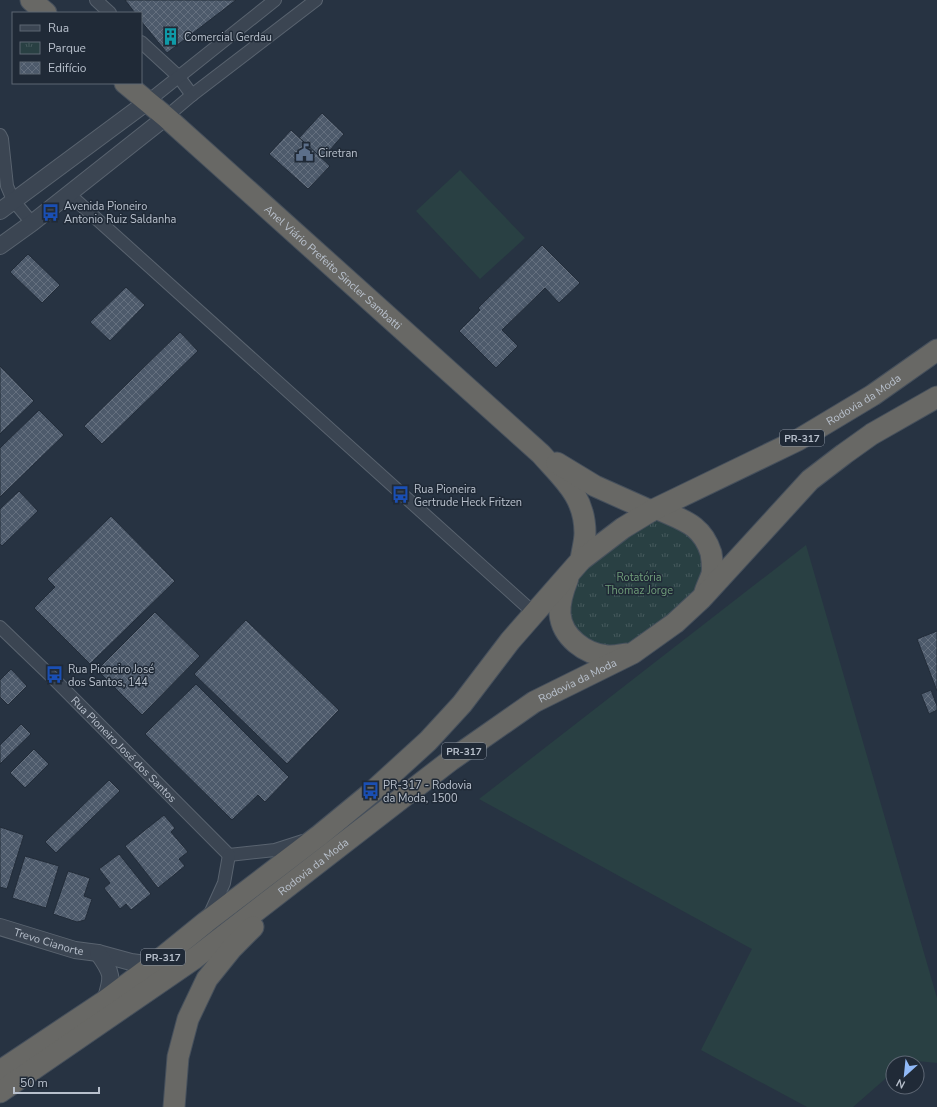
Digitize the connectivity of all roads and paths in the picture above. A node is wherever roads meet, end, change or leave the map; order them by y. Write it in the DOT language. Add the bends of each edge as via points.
graph roads {
  1 [pos="31,0"];
  2 [pos="96,0"];
  3 [pos="275,0"];
  4 [pos="316,0"];
  5 [pos="45,12"];
  6 [pos="109,12"];
  7 [pos="142,43"];
  8 [pos="178,76"];
  9 [pos="126,84"];
  10 [pos="192,95"];
  11 [pos="147,102"];
  12 [pos="166,117"];
  13 [pos="0,135"];
  14 [pos="69,194"];
  15 [pos="13,200"];
  16 [pos="0,211"];
  17 [pos="32,223"];
  18 [pos="0,246"];
  19 [pos="937,350"];
  20 [pos="937,398"];
  21 [pos="541,454"];
  22 [pos="654,510"];
  23 [pos="576,566"];
  24 [pos="702,598"];
  25 [pos="534,613"];
  26 [pos="0,627"];
  27 [pos="633,653"];
  28 [pos="320,836"];
  29 [pos="229,855"];
  30 [pos="309,870"];
  31 [pos="206,922"];
  32 [pos="0,927"];
  33 [pos="98,953"];
  34 [pos="153,965"];
  35 [pos="105,1001"];
  36 [pos="0,1071"];
  37 [pos="0,1092"];
  38 [pos="174,1107"];
  1 -- 5 [label="highway"];
  2 -- 6 [label="street"];
  3 -- 8 [label="street"];
  4 -- 10 [label="street"];
  7 -- 8 [label="street"];
  8 -- 10 [label="street"];
  8 -- 11 [label="street"];
  9 -- 11 [label="highway, Anel Viário Prefeito Sincler Sambatti"];
  10 -- 12 [label="street"];
  11 -- 12 [label="highway, Anel Viário Prefeito Sincler Sambatti"];
  11 -- 15 [label="street"];
  12 -- 14 [label="street"];
  12 -- 21 [label="highway, Anel Viário Prefeito Sincler Sambatti"];
  13 -- 15 [label="street" via="7,186"];
  14 -- 17 [label="street"];
  14 -- 25 [label="street"];
  15 -- 16 [label="street"];
  15 -- 17 [label="street"];
  17 -- 18 [label="street"];
  19 -- 22 [label="highway, Rodovia da Moda / PR-317" via="873,394 798,440"];
  20 -- 24 [label="highway, PR-317" via="872,434 810,480"];
  21 -- 22 [label="highway, Anel Viário Prefeito Sincler Sambatti" via="595,486"];
  21 -- 23 [label="highway, Anel Viário Prefeito Sincler Sambatti" via="575,492 583,512 585,533"];
  22 -- 23 [label="highway, PR-317" via="623,528"];
  22 -- 24 [label="highway, Anel Viário Prefeito Sincler Sambatti" via="692,525 707,541 712,557 712,573"];
  23 -- 25 [label="highway, Rodovia da Moda / PR-317"];
  23 -- 27 [label="highway, Anel Viário Prefeito Sincler Sambatti" via="563,591 560,614 565,630 576,644 589,652 608,656"];
  24 -- 27 [label="highway, PR-317" via="675,623"];
  25 -- 28 [label="highway, Rodovia da Moda / PR-317" via="510,640 462,704 428,741 371,794"];
  26 -- 29 [label="street, Rua Pioneiro José dos Santos"];
  27 -- 30 [label="highway, Rodovia da Moda / PR-317" via="534,702 451,760"];
  28 -- 29 [label="street" via="275,850"];
  28 -- 31 [label="highway, Rodovia da Moda / PR-317"];
  29 -- 31 [label="street" via="224,883"];
  30 -- 37 [label="highway, Rodovia da Moda / PR-317" via="195,958"];
  30 -- 38 [label="highway" via="232,948 207,979 188,1019 178,1057"];
  31 -- 34 [label="highway, Rodovia da Moda / PR-317"];
  32 -- 33 [label="street, Trevo Cianorte" via="75,950"];
  33 -- 34 [label="street, Trevo Cianorte"];
  33 -- 35 [label="street, Trevo Cianorte" via="111,975 111,985"];
  34 -- 35 [label="highway, Rodovia da Moda / PR-317"];
  35 -- 36 [label="highway, Rodovia da Moda / PR-317"];
}
